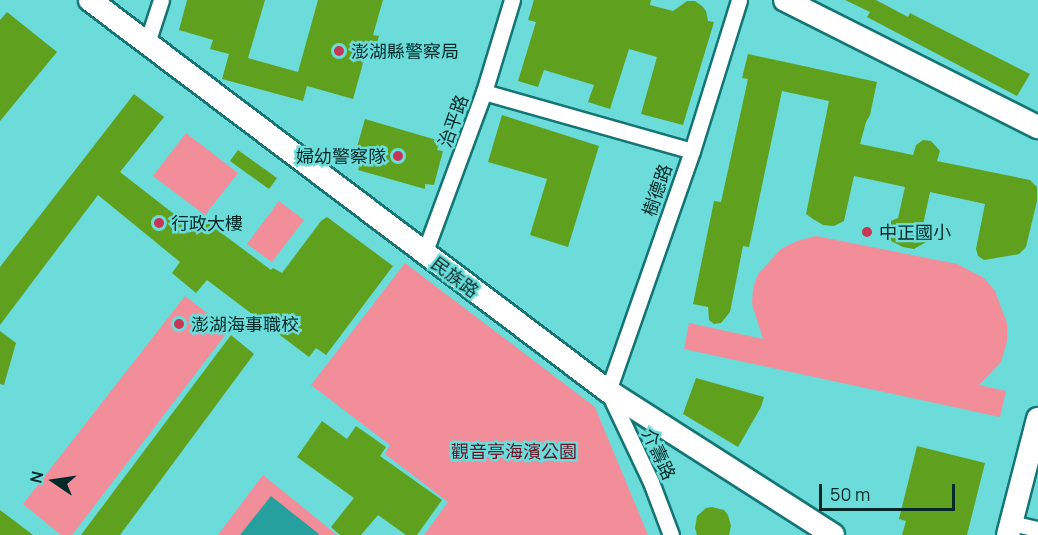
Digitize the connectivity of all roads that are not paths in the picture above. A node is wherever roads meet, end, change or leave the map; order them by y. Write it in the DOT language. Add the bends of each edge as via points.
graph roads {
  1 [pos="90,0"];
  2 [pos="161,0"];
  3 [pos="512,0"];
  4 [pos="739,0"];
  5 [pos="785,0"];
  6 [pos="147,43"];
  7 [pos="484,92"];
  8 [pos="1038,127"];
  9 [pos="692,151"];
  10 [pos="424,254"];
  11 [pos="608,391"];
  12 [pos="1038,419"];
  13 [pos="1031,476"];
  14 [pos="1010,529"];
  15 [pos="1038,529"];
  16 [pos="671,535"];
  17 [pos="833,535"];
  1 -- 6 [label="street, 民族路"];
  2 -- 6 [label="street"];
  3 -- 7 [label="street, 治平路"];
  4 -- 9 [label="street, 樹德路"];
  5 -- 8 [label="street"];
  6 -- 10 [label="street, 民族路"];
  7 -- 9 [label="street"];
  7 -- 10 [label="street, 治平路"];
  9 -- 11 [label="street, 樹德路"];
  10 -- 11 [label="street, 民族路"];
  11 -- 16 [label="street, 介壽路"];
  11 -- 17 [label="street, 民族路"];
  12 -- 13 [label="street"];
  13 -- 14 [label="street"];
  14 -- 15 [label="street"];
}
